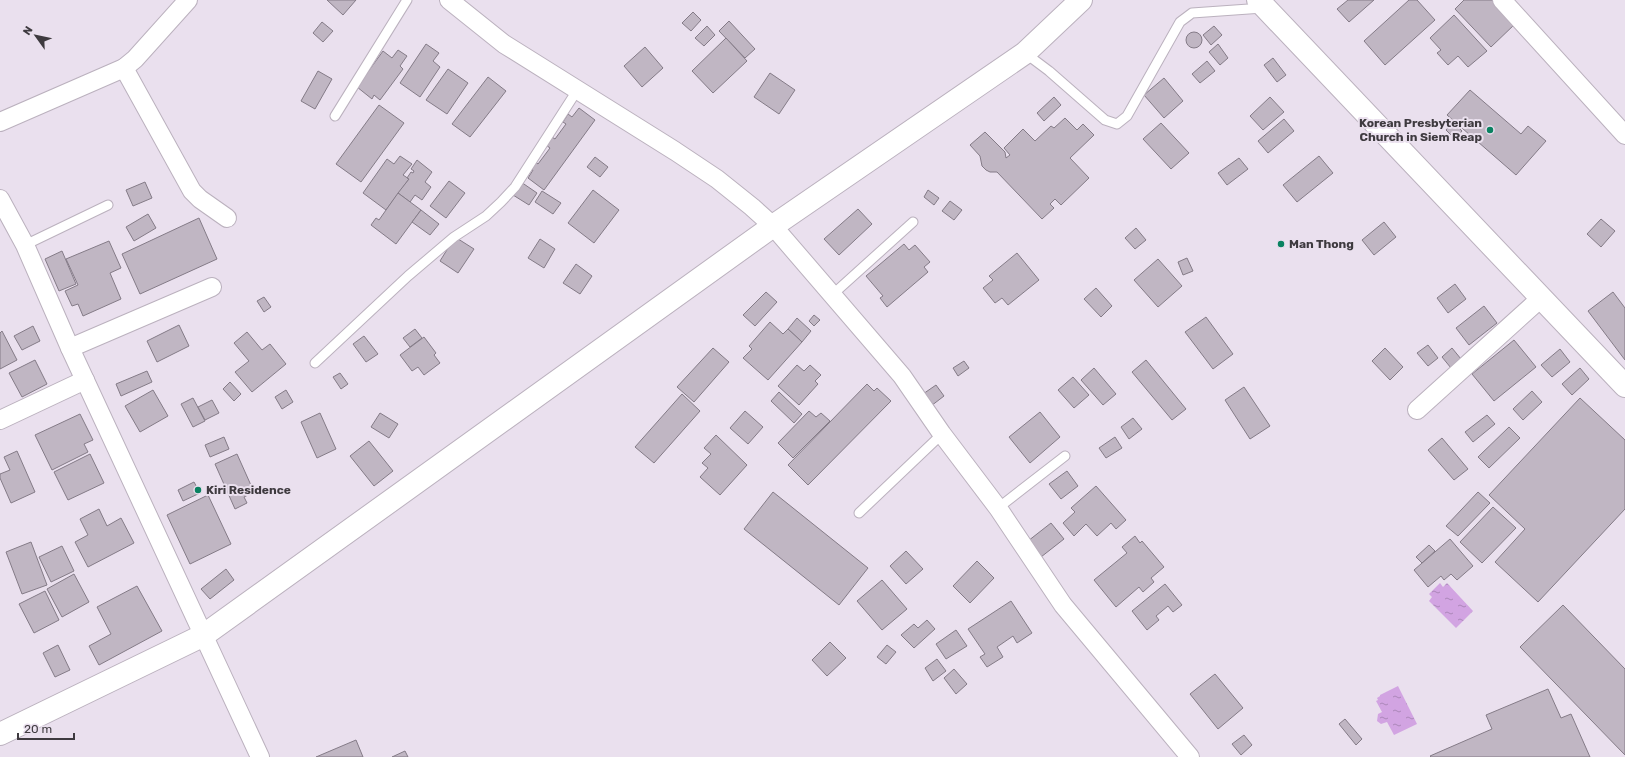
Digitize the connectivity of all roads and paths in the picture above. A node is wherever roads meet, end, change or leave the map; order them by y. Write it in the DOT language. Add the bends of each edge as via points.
graph roads {
  1 [pos="188,0"];
  2 [pos="407,0"];
  3 [pos="449,0"];
  4 [pos="1081,0"];
  5 [pos="1502,0"];
  6 [pos="1261,4"];
  7 [pos="1025,53"];
  8 [pos="124,68"];
  9 [pos="578,90"];
  10 [pos="335,116"];
  11 [pos="0,122"];
  12 [pos="1625,135"];
  13 [pos="0,199"];
  14 [pos="108,205"];
  15 [pos="227,218"];
  16 [pos="913,222"];
  17 [pos="772,226"];
  18 [pos="25,245"];
  19 [pos="212,287"];
  20 [pos="832,296"];
  21 [pos="1542,298"];
  22 [pos="70,348"];
  23 [pos="315,363"];
  24 [pos="85,380"];
  25 [pos="1625,386"];
  26 [pos="1417,410"];
  27 [pos="0,420"];
  28 [pos="942,434"];
  29 [pos="1065,456"];
  30 [pos="998,508"];
  31 [pos="859,513"];
  32 [pos="204,635"];
  33 [pos="0,734"];
  34 [pos="260,757"];
  35 [pos="1190,757"];
  1 -- 8 [label="street"];
  2 -- 10 [label="lane"];
  3 -- 9 [label="street" via="504,44"];
  4 -- 7 [label="street"];
  5 -- 12 [label="street"];
  6 -- 7 [label="lane" via="1192,13 1180,22 1127,116 1117,124 1105,120"];
  6 -- 21 [label="street"];
  7 -- 17 [label="street"];
  8 -- 11 [label="street"];
  8 -- 15 [label="street" via="192,191"];
  9 -- 17 [label="street" via="717,179"];
  9 -- 23 [label="lane" via="515,187 501,202 408,276"];
  13 -- 18 [label="street"];
  14 -- 18 [label="lane"];
  16 -- 20 [label="lane"];
  17 -- 20 [label="street"];
  17 -- 32 [label="street"];
  18 -- 22 [label="street"];
  19 -- 22 [label="street"];
  20 -- 28 [label="street" via="902,376"];
  21 -- 25 [label="street"];
  21 -- 26 [label="street"];
  22 -- 24 [label="street"];
  24 -- 27 [label="street"];
  24 -- 32 [label="street"];
  28 -- 30 [label="street"];
  28 -- 31 [label="lane"];
  29 -- 30 [label="lane"];
  30 -- 35 [label="street" via="1063,605"];
  32 -- 33 [label="street"];
  32 -- 34 [label="street"];
}
